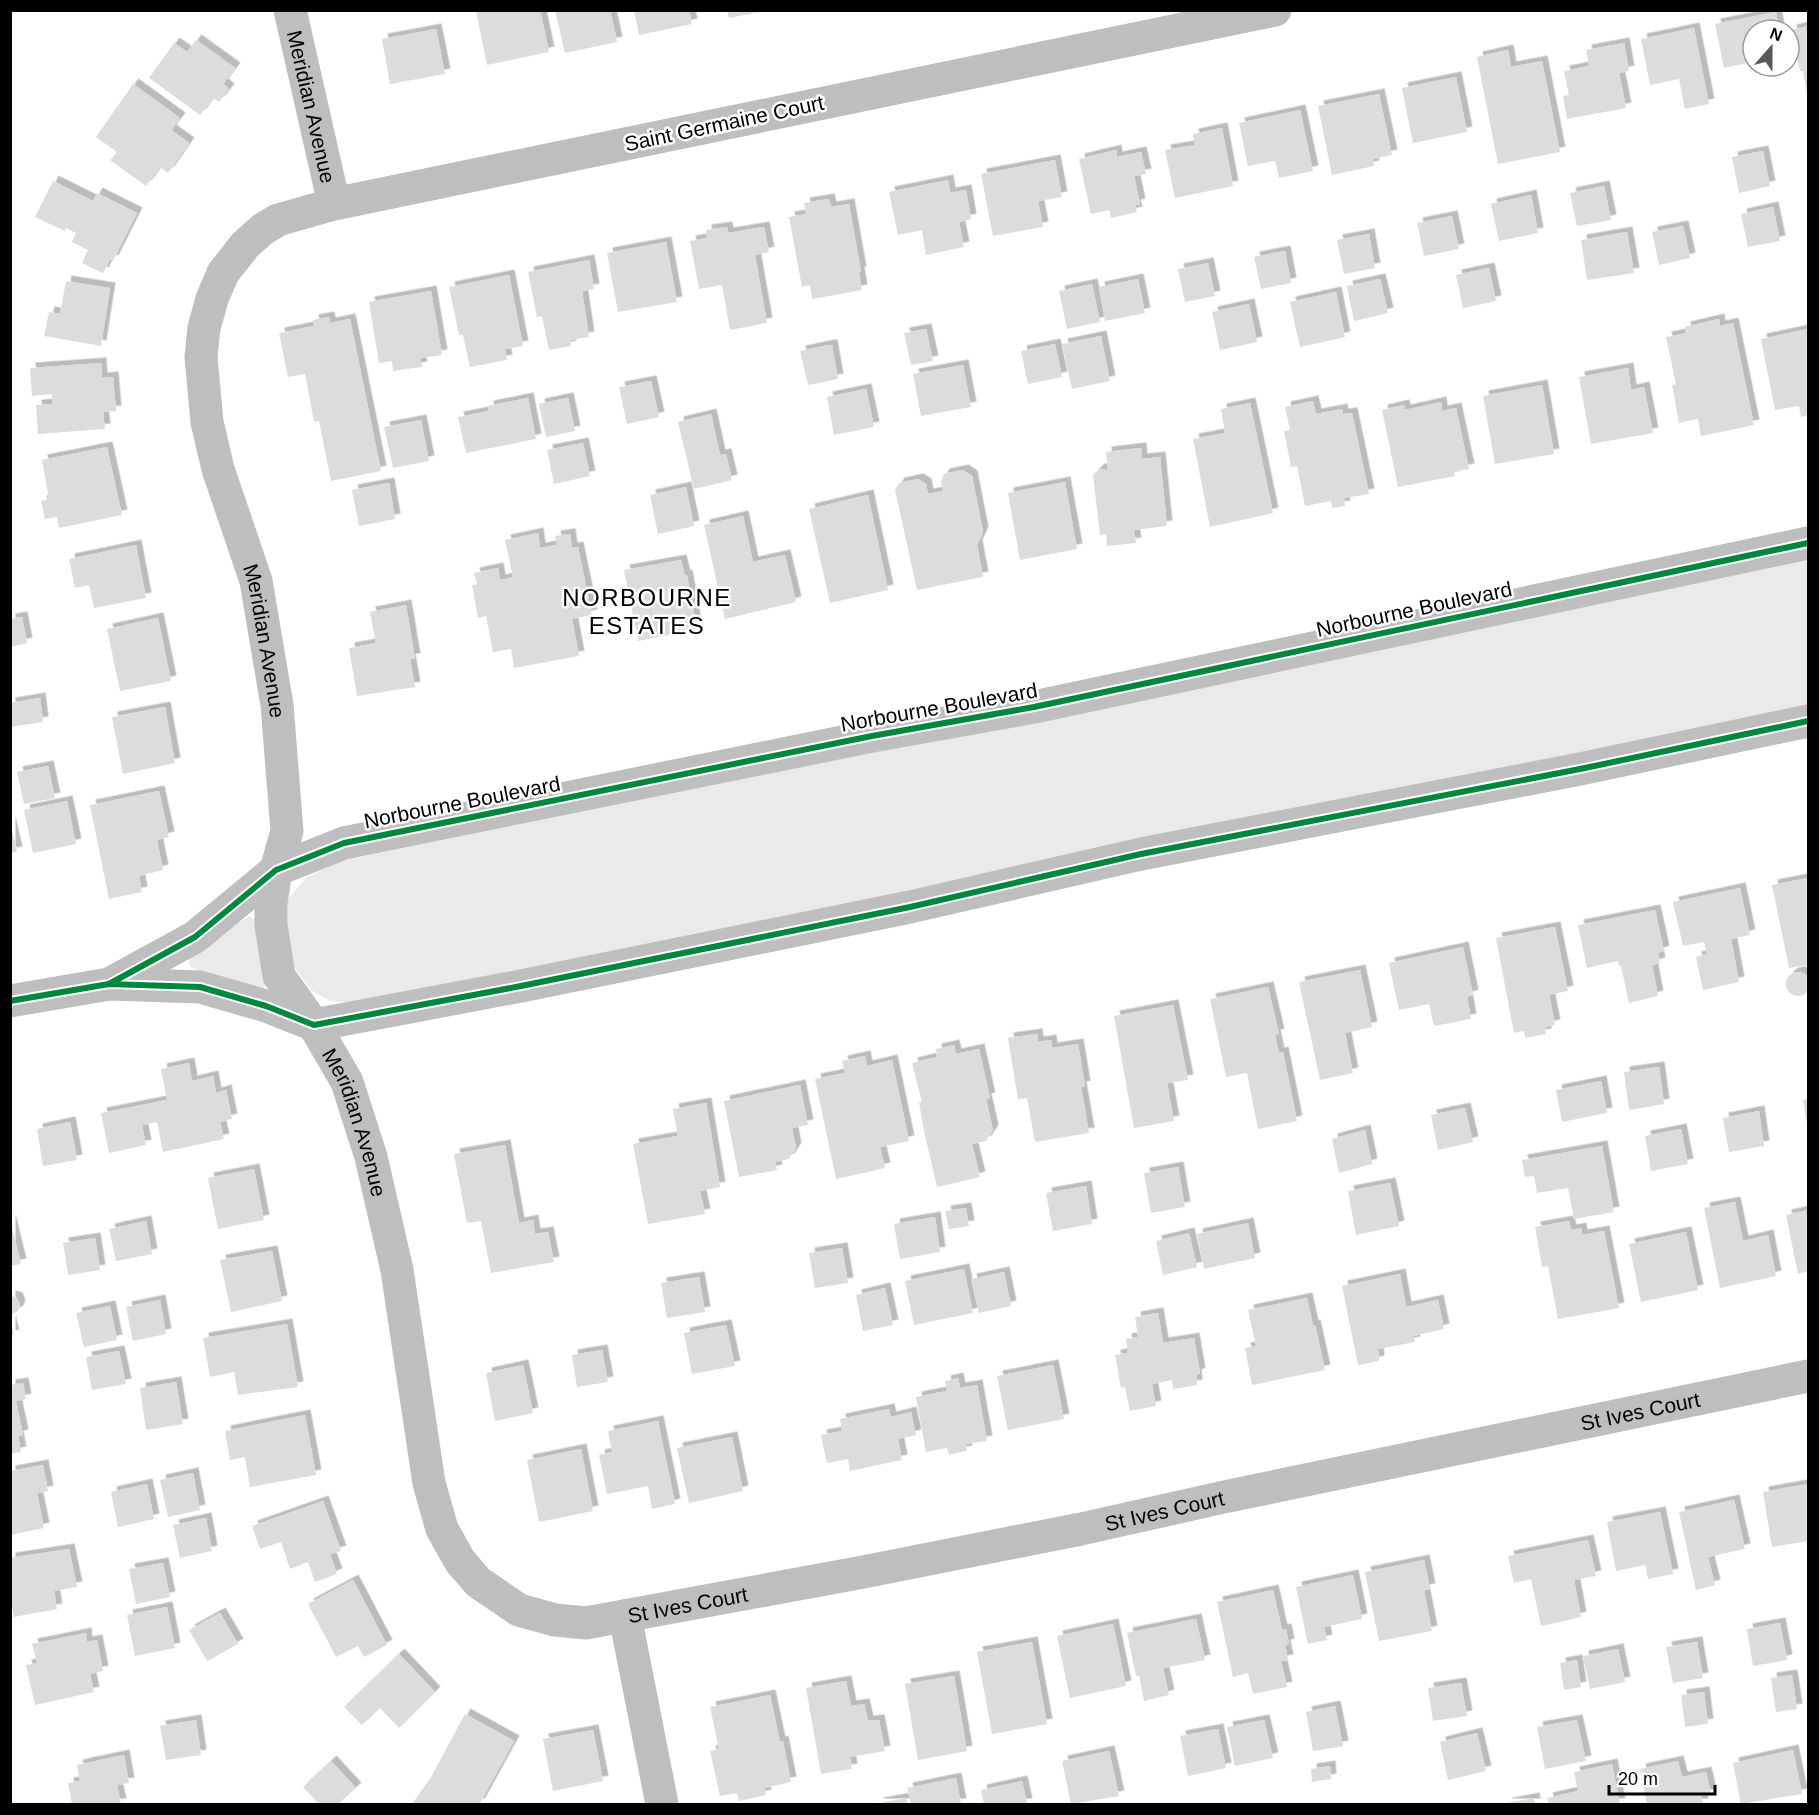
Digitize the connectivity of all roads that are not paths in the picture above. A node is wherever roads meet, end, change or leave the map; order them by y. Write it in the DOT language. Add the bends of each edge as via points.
graph roads {
  1 [pos="290,10"];
  2 [pos="1275,10"];
  3 [pos="334,204"];
  4 [pos="212,299"];
  5 [pos="1809,543"];
  6 [pos="1809,721"];
  7 [pos="276,870"];
  8 [pos="109,984"];
  9 [pos="10,1001"];
  10 [pos="314,1025"];
  11 [pos="1809,1376"];
  12 [pos="519,1610"];
  13 [pos="625,1616"];
  14 [pos="662,1804"];
  1 -- 3 [label="street, Meridian Avenue"];
  2 -- 3 [label="street, Saint Germaine Court"];
  3 -- 4 [label="street, Saint Germaine Court" via="278,220 263,229 223,273"];
  4 -- 7 [label="street, Meridian Avenue" via="201,357 207,422 218,469 256,581 277,705 287,831"];
  5 -- 7 [label="street, Norbourne Boulevard" via="1034,707 872,735 344,843"];
  6 -- 10 [label="street" via="1141,854 910,907"];
  7 -- 8 [label="street, Norbourne Boulevard" via="195,937"];
  7 -- 10 [label="street, Meridian Avenue" via="271,925 279,976"];
  8 -- 9 [label="street, Norbourne Boulevard"];
  8 -- 10 [label="street, Norbourne Boulevard" via="200,987"];
  10 -- 12 [label="street, Meridian Avenue" via="347,1082 370,1157 398,1270 429,1482 442,1529 460,1561 478,1582"];
  11 -- 13 [label="street, St Ives Court" via="1081,1529"];
  12 -- 13 [label="street, St Ives Court" via="586,1623"];
  13 -- 14 [label="street"];
}
